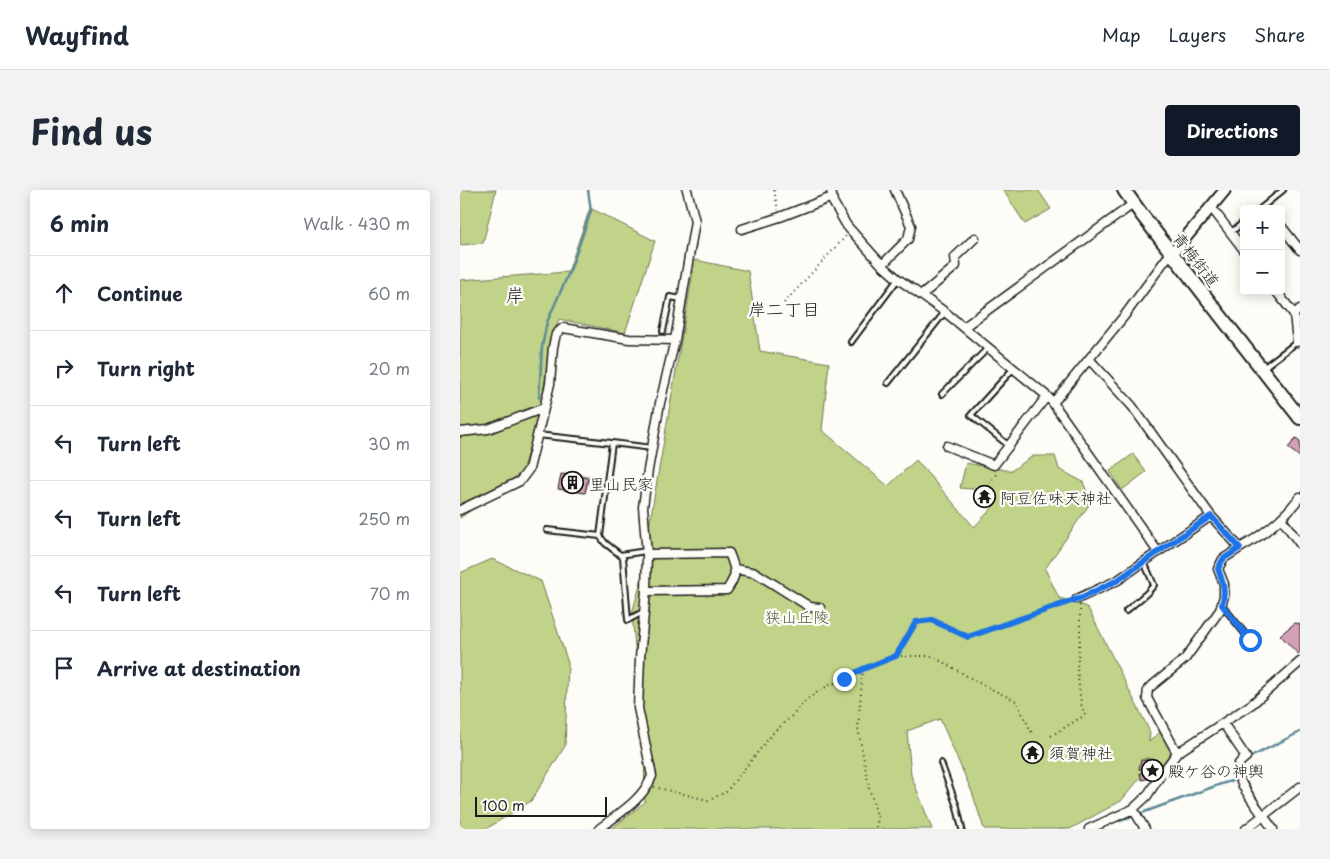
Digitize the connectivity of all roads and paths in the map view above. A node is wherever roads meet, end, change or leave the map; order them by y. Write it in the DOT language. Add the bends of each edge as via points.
graph roads {
  1 [pos="686,190"];
  2 [pos="774,190"];
  3 [pos="895,190"];
  4 [pos="1124,190"];
  5 [pos="1225,190"];
  6 [pos="1282,190"];
  7 [pos="831,193"];
  8 [pos="1133,204"];
  9 [pos="1265,205"];
  10 [pos="1211,207"];
  11 [pos="780,217"];
  12 [pos="1240,225"];
  13 [pos="742,229"];
  14 [pos="851,231"];
  15 [pos="1285,231"];
  16 [pos="1230,233"];
  17 [pos="975,238"];
  18 [pos="1240,245"];
  19 [pos="1300,250"];
  20 [pos="1172,254"];
  21 [pos="882,265"];
  22 [pos="898,279"];
  23 [pos="922,295"];
  24 [pos="1280,295"];
  25 [pos="682,299"];
  26 [pos="784,303"];
  27 [pos="945,312"];
  28 [pos="1297,312"];
  29 [pos="964,327"];
  30 [pos="663,331"];
  31 [pos="674,340"];
  32 [pos="852,342"];
  33 [pos="1297,342"];
  34 [pos="989,347"];
  35 [pos="1089,359"];
  36 [pos="1014,369"];
  37 [pos="1262,369"];
  38 [pos="888,383"];
  39 [pos="942,394"];
  40 [pos="1047,396"];
  41 [pos="1053,403"];
  42 [pos="544,408"];
  43 [pos="1300,418"];
  44 [pos="460,432"];
  45 [pos="537,435"];
  46 [pos="612,443"];
  47 [pos="1008,445"];
  48 [pos="947,446"];
  49 [pos="652,448"];
  50 [pos="1300,496"];
  51 [pos="460,510"];
  52 [pos="1211,516"];
  53 [pos="1281,518"];
  54 [pos="547,530"];
  55 [pos="600,536"];
  56 [pos="1300,544"];
  57 [pos="1240,548"];
  58 [pos="1158,552"];
  59 [pos="647,553"];
  60 [pos="620,555"];
  61 [pos="1144,562"];
  62 [pos="735,569"];
  63 [pos="646,592"];
  64 [pos="1078,598"];
  65 [pos="1222,605"];
  66 [pos="820,608"];
  67 [pos="645,610"];
  68 [pos="1126,611"];
  69 [pos="1250,640"];
  70 [pos="896,656"];
  71 [pos="1300,662"];
  72 [pos="863,669"];
  73 [pos="1223,723"];
  74 [pos="1032,733"];
  75 [pos="1050,736"];
  76 [pos="1177,753"];
  77 [pos="941,764"];
  78 [pos="648,786"];
  79 [pos="1300,787"];
  80 [pos="1133,809"];
  81 [pos="1264,815"];
  82 [pos="599,829"];
  83 [pos="876,829"];
  84 [pos="962,829"];
  85 [pos="1089,829"];
  86 [pos="1145,829"];
  87 [pos="1246,829"];
  88 [pos="1273,829"];
  1 -- 25 [label="street" via="695,221"];
  2 -- 11 [label="path"];
  3 -- 21 [label="street" via="911,226 908,239"];
  4 -- 8 [label="main road, 青梅街道"];
  5 -- 10 [label="street"];
  6 -- 9 [label="lane"];
  7 -- 11 [label="street"];
  7 -- 14 [label="street"];
  8 -- 20 [label="main road, 青梅街道"];
  8 -- 29 [label="street"];
  10 -- 16 [label="street"];
  10 -- 20 [label="street"];
  11 -- 13 [label="street"];
  12 -- 16 [label="lane"];
  14 -- 21 [label="street"];
  14 -- 26 [label="path"];
  15 -- 19 [label="street"];
  16 -- 18 [label="street"];
  17 -- 23 [label="street" via="955,257 956,266"];
  20 -- 35 [label="street"];
  20 -- 37 [label="main road, 青梅街道"];
  21 -- 22 [label="street"];
  22 -- 23 [label="street"];
  22 -- 32 [label="lane"];
  23 -- 27 [label="street"];
  24 -- 28 [label="street"];
  25 -- 30 [label="lane" via="670,297"];
  25 -- 31 [label="street"];
  27 -- 29 [label="street"];
  27 -- 38 [label="lane"];
  28 -- 33 [label="street"];
  29 -- 34 [label="street"];
  31 -- 42 [label="street" via="629,339 564,328 556,334"];
  31 -- 49 [label="street"];
  33 -- 37 [label="lane"];
  34 -- 36 [label="street"];
  34 -- 39 [label="lane"];
  35 -- 41 [label="street"];
  35 -- 52 [label="street" via="1132,406"];
  36 -- 40 [label="street"];
  36 -- 47 [label="lane" via="971,415"];
  37 -- 43 [label="main road, 青梅街道"];
  40 -- 41 [label="street"];
  40 -- 47 [label="street"];
  41 -- 58 [label="street"];
  42 -- 44 [label="street" via="488,429"];
  42 -- 45 [label="street"];
  45 -- 46 [label="lane"];
  45 -- 51 [label="street" via="530,469 520,481"];
  46 -- 49 [label="lane"];
  46 -- 55 [label="lane"];
  47 -- 48 [label="street" via="994,464"];
  49 -- 59 [label="street" via="643,507"];
  50 -- 53 [label="street"];
  52 -- 57 [label="street"];
  52 -- 58 [label="street"];
  53 -- 56 [label="street"];
  53 -- 57 [label="street"];
  54 -- 55 [label="lane"];
  55 -- 60 [label="lane"];
  57 -- 65 [label="street" via="1223,559 1218,569 1224,584"];
  58 -- 61 [label="street"];
  59 -- 60 [label="lane"];
  59 -- 62 [label="street" via="729,553"];
  59 -- 63 [label="street"];
  60 -- 67 [label="lane" via="625,569 628,620"];
  61 -- 64 [label="street" via="1118,580"];
  61 -- 68 [label="lane" via="1154,585"];
  62 -- 63 [label="street" via="734,579 727,590"];
  62 -- 66 [label="street" via="756,573 810,607"];
  63 -- 67 [label="street"];
  64 -- 70 [label="path" via="968,637 932,620 916,622"];
  64 -- 75 [label="path" via="1080,637 1076,668 1085,715"];
  65 -- 69 [label="lane"];
  65 -- 76 [label="street" via="1185,659 1148,689 1147,698"];
  67 -- 78 [label="street" via="638,708 652,776"];
  70 -- 72 [label="path"];
  70 -- 74 [label="path" via="932,656 1016,701"];
  71 -- 73 [label="street" via="1252,704"];
  72 -- 78 [label="path" via="806,700 773,733 726,792 708,800"];
  72 -- 83 [label="path" via="858,728 878,818"];
  73 -- 76 [label="street"];
  73 -- 81 [label="street" via="1246,757 1237,768 1240,781"];
  76 -- 80 [label="street" via="1147,796"];
  77 -- 84 [label="lane"];
  78 -- 82 [label="street" via="630,806"];
  79 -- 81 [label="street"];
  80 -- 85 [label="street"];
  80 -- 86 [label="street"];
  81 -- 87 [label="street"];
  81 -- 88 [label="street"];
}
